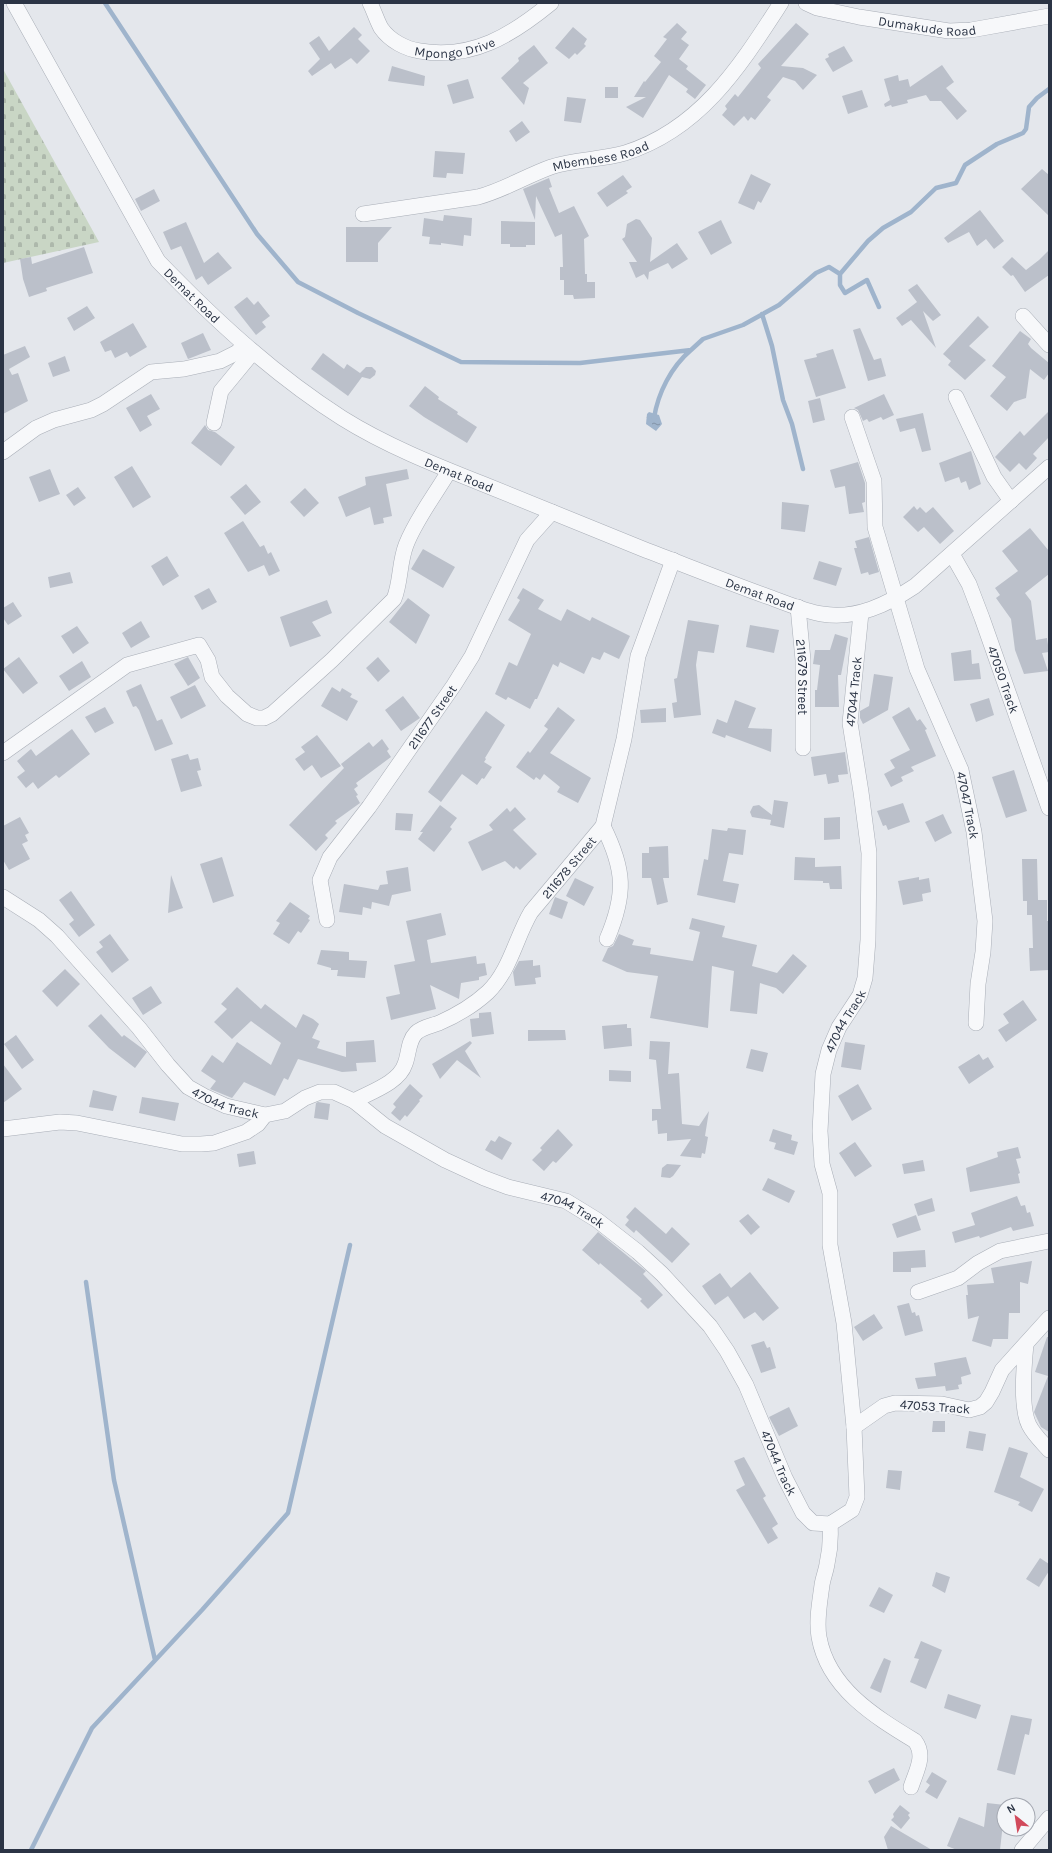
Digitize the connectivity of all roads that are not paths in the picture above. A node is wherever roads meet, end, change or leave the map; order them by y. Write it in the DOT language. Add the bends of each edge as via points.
graph roads {
  1 [pos="14,3"];
  2 [pos="370,3"];
  3 [pos="551,3"];
  4 [pos="781,3"];
  5 [pos="806,3"];
  6 [pos="1049,16"];
  7 [pos="363,214"];
  8 [pos="1023,316"];
  9 [pos="1049,345"];
  10 [pos="249,348"];
  11 [pos="956,397"];
  12 [pos="852,416"];
  13 [pos="214,423"];
  14 [pos="3,452"];
  15 [pos="1049,467"];
  16 [pos="449,471"];
  17 [pos="1011,501"];
  18 [pos="552,512"];
  19 [pos="952,554"];
  20 [pos="673,560"];
  21 [pos="896,599"];
  22 [pos="798,607"];
  23 [pos="861,612"];
  24 [pos="803,748"];
  25 [pos="3,753"];
  26 [pos="1049,808"];
  27 [pos="603,826"];
  28 [pos="3,897"];
  29 [pos="327,920"];
  30 [pos="607,939"];
  31 [pos="976,1023"];
  32 [pos="354,1101"];
  33 [pos="265,1115"];
  34 [pos="3,1129"];
  35 [pos="1049,1241"];
  36 [pos="918,1292"];
  37 [pos="1049,1318"];
  38 [pos="1026,1344"];
  39 [pos="854,1427"];
  40 [pos="1049,1450"];
  41 [pos="830,1524"];
  42 [pos="911,1787"];
  43 [pos="1049,1818"];
  44 [pos="1022,1850"];
  1 -- 10 [label="street, Demat Road" via="158,261"];
  2 -- 3 [label="street, Mpongo Drive" via="381,28 392,40 411,49 437,54 464,52 497,40 530,20"];
  4 -- 7 [label="street, Mbembese Road" via="728,80 687,120 660,138 624,153 550,168 496,192 478,197"];
  5 -- 6 [label="street, Dumakude Road" via="817,8 859,17 949,30 971,30"];
  8 -- 9 [label="street"];
  10 -- 13 [label="street" via="221,391"];
  10 -- 14 [label="street" via="220,361 184,369 151,372 97,407 36,428"];
  10 -- 16 [label="street, Demat Road" via="300,389 343,418"];
  11 -- 17 [label="street" via="994,477"];
  12 -- 21 [label="street, 47047 Track" via="873,474 875,527"];
  15 -- 17 [label="street, Demat Road"];
  16 -- 18 [label="street, Demat Road"];
  16 -- 25 [label="street" via="406,545 394,599 272,714 257,718 242,710 216,684 208,660 199,645 127,665"];
  17 -- 19 [label="street, Demat Road"];
  18 -- 20 [label="street, Demat Road"];
  18 -- 29 [label="street, 211677 Street" via="527,540 478,644 454,685 373,801 330,857 320,880"];
  19 -- 21 [label="street, Demat Road" via="916,586"];
  19 -- 26 [label="street, 47050 Track" via="969,584 982,618"];
  20 -- 22 [label="street, Demat Road"];
  20 -- 27 [label="street, 211678 Street" via="638,656 624,739"];
  21 -- 23 [label="street, Demat Road"];
  21 -- 31 [label="street, 47047 Track" via="917,669 961,770 974,832 985,921"];
  22 -- 23 [label="street, Demat Road" via="823,614"];
  22 -- 24 [label="street, 211679 Street" via="803,660"];
  23 -- 39 [label="street, 47044 Track" via="850,723 869,853 865,978 860,995 839,1028 829,1050 823,1074 820,1131 822,1164 830,1193 830,1245 844,1323"];
  27 -- 30 [label="street" via="618,863 621,878 616,917"];
  27 -- 32 [label="street, 211678 Street" via="522,926 494,985 486,993 440,1022 417,1032 410,1044 405,1066 398,1074 389,1082"];
  28 -- 33 [label="street, 47044 Track" via="39,920 57,936 188,1087 226,1106"];
  32 -- 33 [label="street, 47044 Track" via="334,1092 320,1092 285,1111"];
  32 -- 41 [label="street, 47044 Track" via="385,1126 445,1160 508,1187 566,1201 597,1220 638,1252 689,1301 710,1326 746,1385 785,1478 803,1513 813,1523"];
  33 -- 34 [label="street" via="258,1124 246,1132 214,1143 201,1144 182,1144 77,1123 60,1122"];
  35 -- 36 [label="street" via="1000,1251 958,1278"];
  37 -- 38 [label="street, 47053 Track"];
  38 -- 39 [label="street, 47053 Track" via="1002,1370 986,1402 975,1410 942,1404 895,1403 884,1406"];
  38 -- 40 [label="street" via="1023,1378 1025,1413 1032,1430"];
  39 -- 41 [label="street, 47044 Track" via="857,1497 852,1510"];
  41 -- 42 [label="street" via="828,1564 822,1583 819,1614 819,1636 823,1652 834,1676 847,1693 864,1708 915,1741 920,1748 920,1760"];
  43 -- 44 [label="street"];
}
